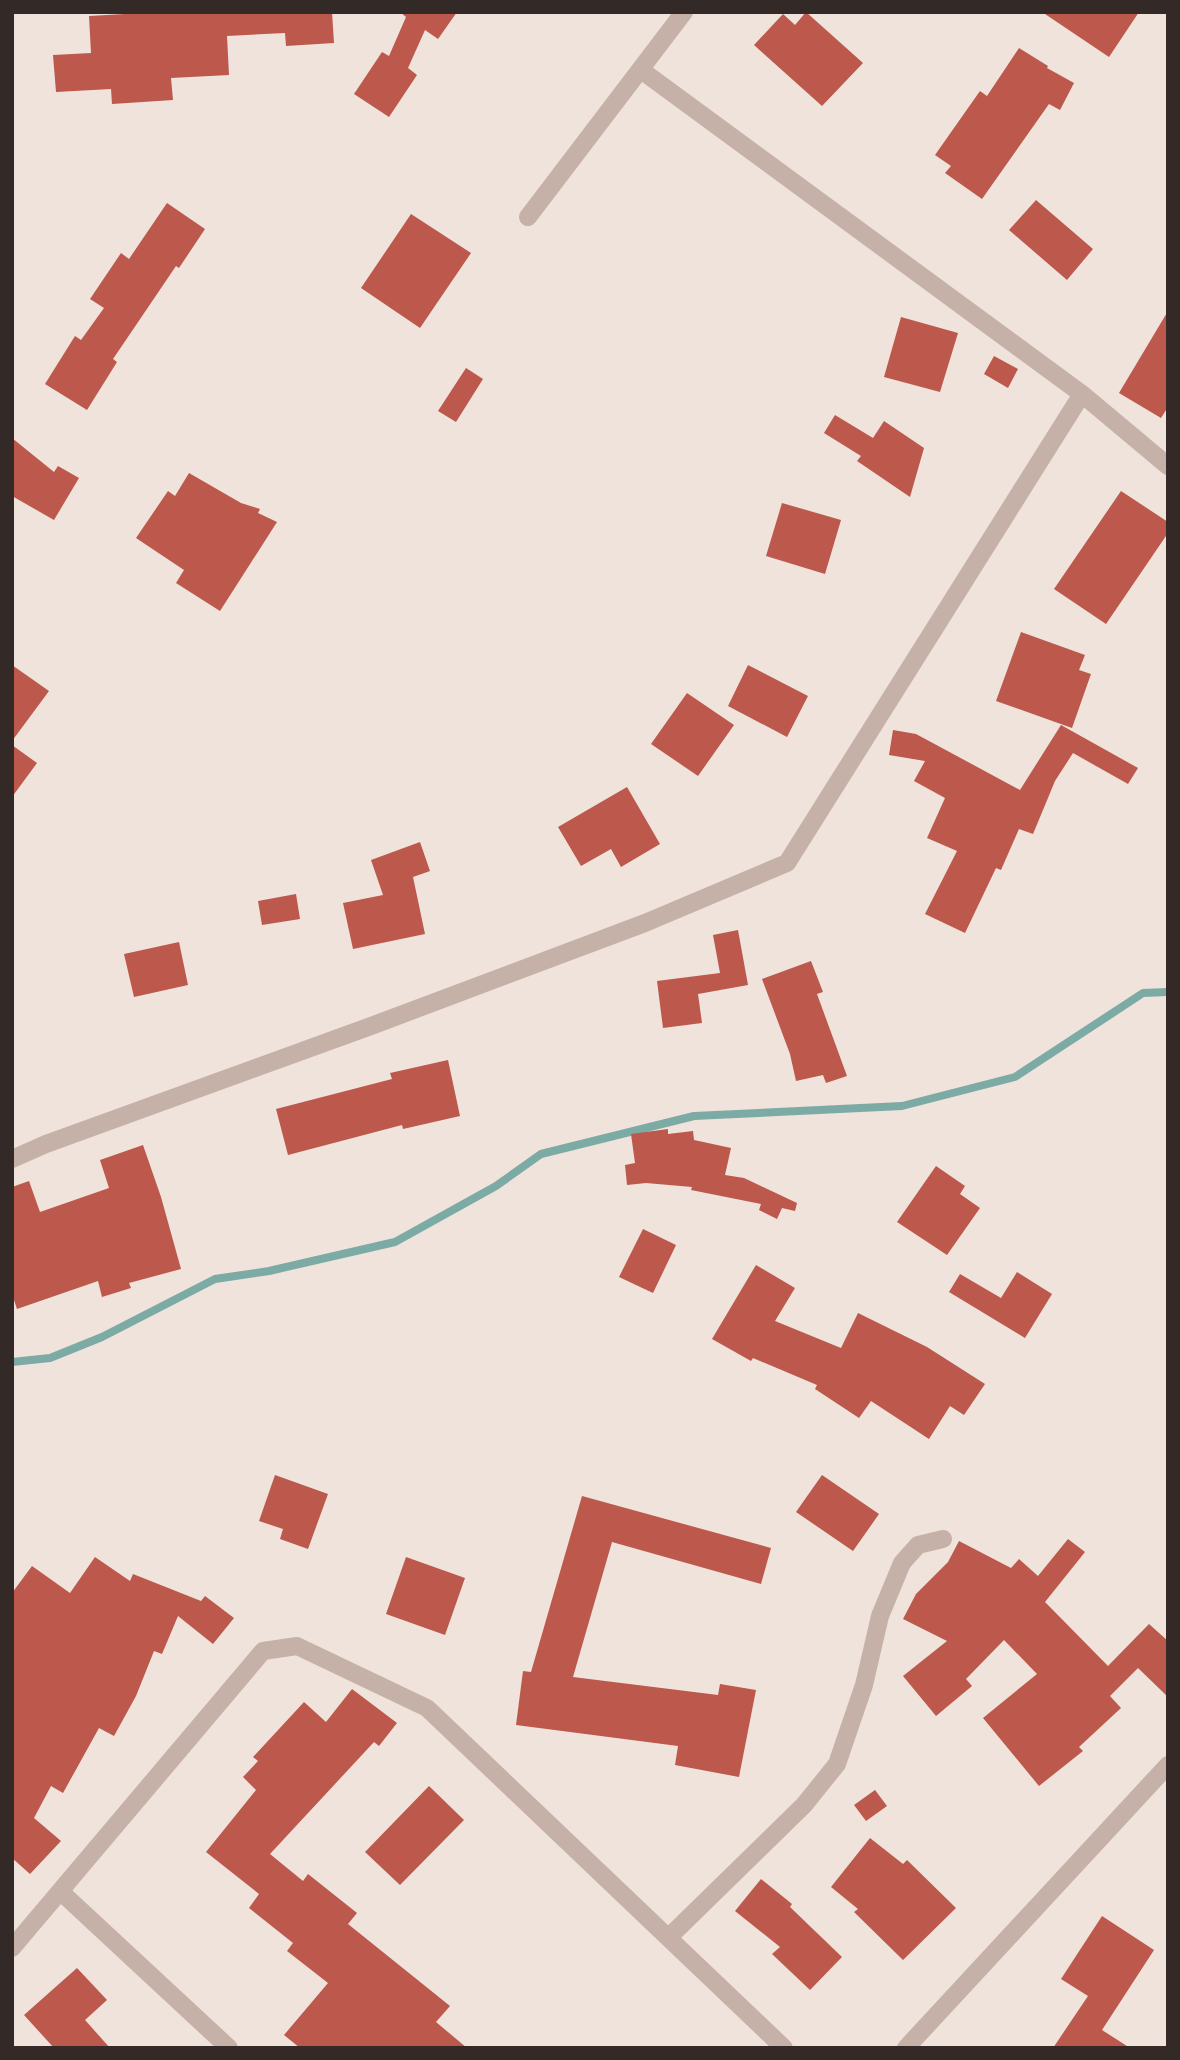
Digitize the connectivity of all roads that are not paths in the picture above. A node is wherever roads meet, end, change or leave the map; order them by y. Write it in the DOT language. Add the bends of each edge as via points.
graph roads {
  1 [pos="684,12"];
  2 [pos="640,70"];
  3 [pos="528,217"];
  4 [pos="1082,394"];
  5 [pos="1168,466"];
  6 [pos="12,1159"];
  7 [pos="943,1539"];
  8 [pos="1168,1765"];
  9 [pos="61,1892"];
  10 [pos="669,1937"];
  11 [pos="12,1948"];
  12 [pos="229,2048"];
  13 [pos="784,2048"];
  14 [pos="905,2048"];
  1 -- 2 [label="street"];
  2 -- 3 [label="street"];
  2 -- 4 [label="street"];
  4 -- 5 [label="street"];
  4 -- 6 [label="street" via="787,863 645,923"];
  7 -- 10 [label="street" via="918,1545 902,1563 880,1616 864,1685 837,1764 804,1805"];
  8 -- 14 [label="street"];
  9 -- 10 [label="street" via="263,1651 297,1646 427,1708"];
  9 -- 11 [label="street"];
  9 -- 12 [label="street"];
  10 -- 13 [label="street"];
}
